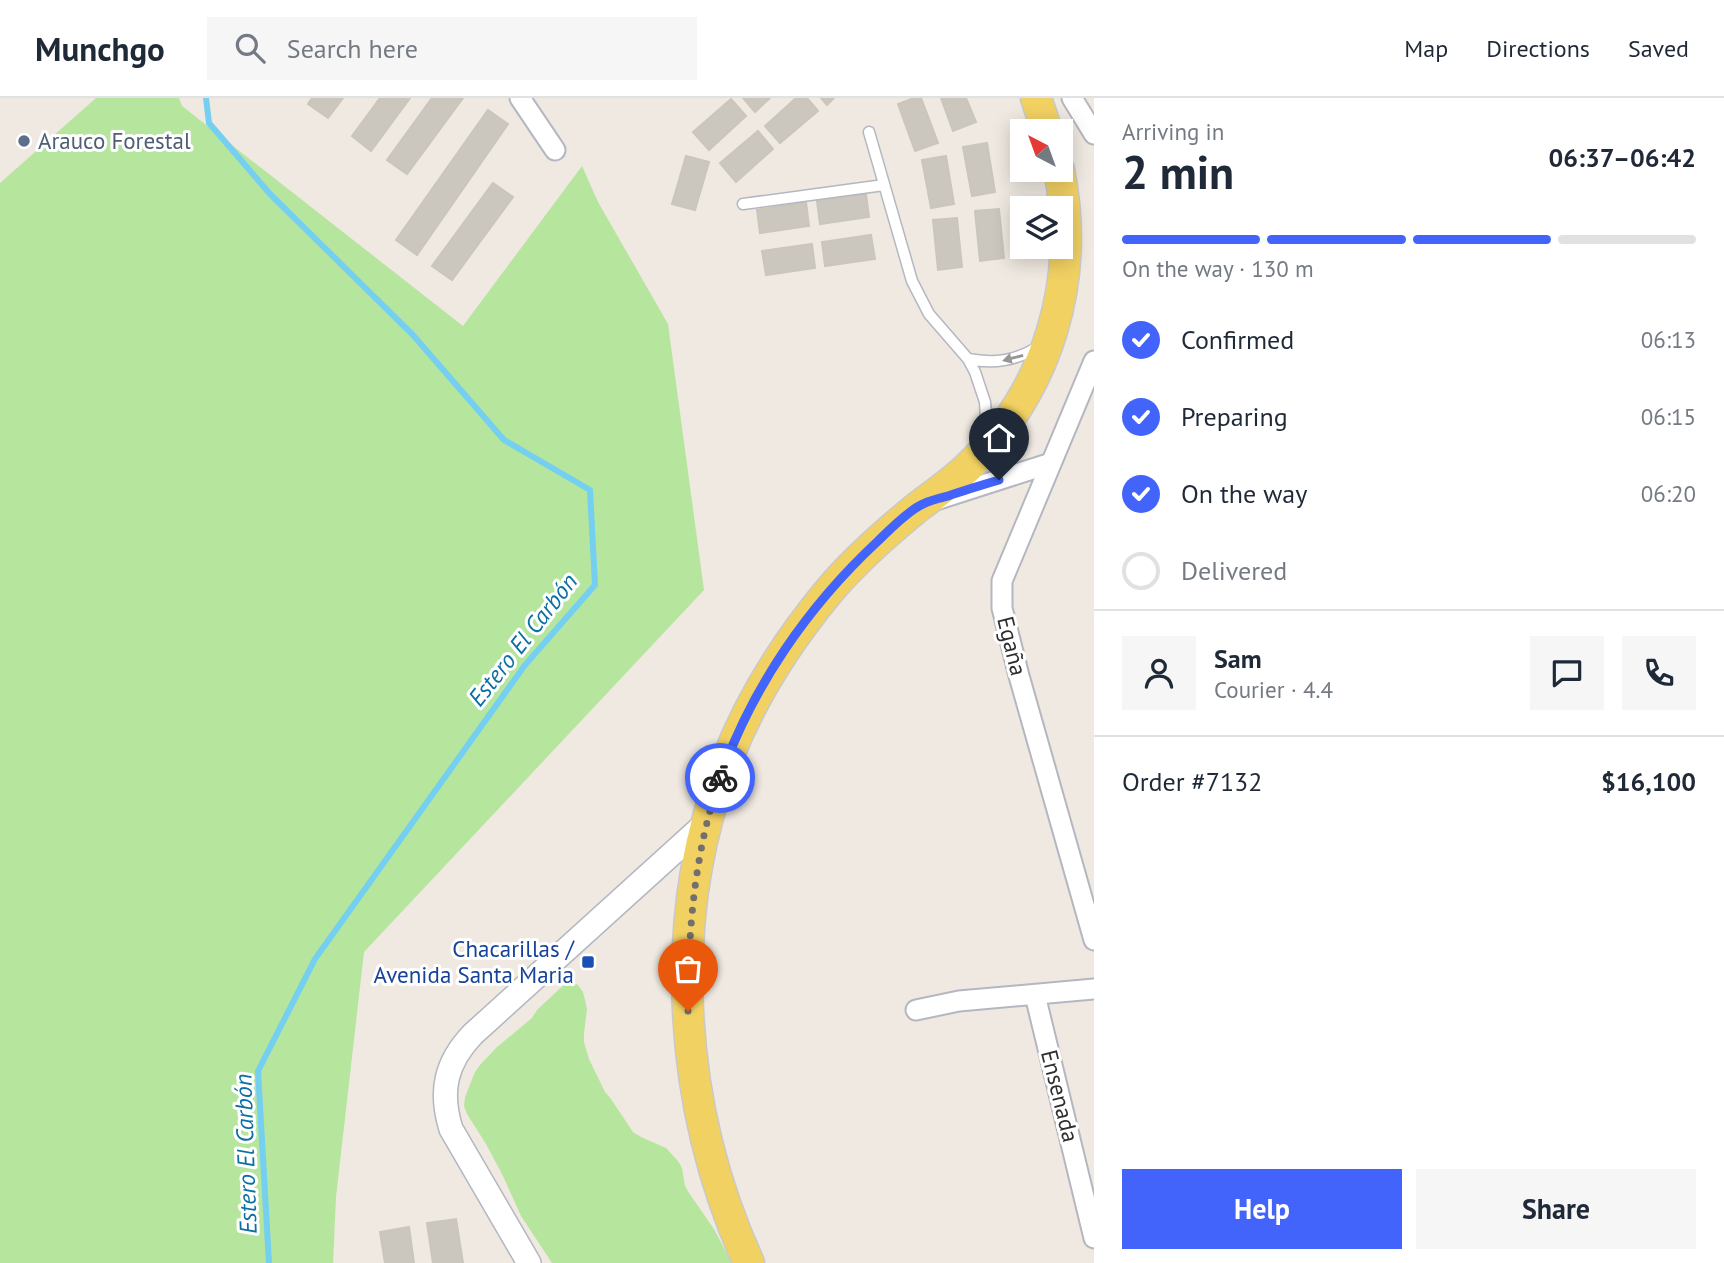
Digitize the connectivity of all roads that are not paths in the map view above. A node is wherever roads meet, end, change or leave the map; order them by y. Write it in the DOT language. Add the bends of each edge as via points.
graph roads {
  1 [pos="520,98"];
  2 [pos="1036,98"];
  3 [pos="1072,98"];
  4 [pos="1043,119"];
  5 [pos="869,132"];
  6 [pos="1094,134"];
  7 [pos="555,150"];
  8 [pos="1061,182"];
  9 [pos="884,185"];
  10 [pos="743,204"];
  11 [pos="1051,336"];
  12 [pos="968,359"];
  13 [pos="1094,361"];
  14 [pos="985,450"];
  15 [pos="1051,463"];
  16 [pos="922,504"];
  17 [pos="707,822"];
  18 [pos="1094,940"];
  19 [pos="1094,989"];
  20 [pos="1035,995"];
  21 [pos="916,1010"];
  22 [pos="1094,1238"];
  23 [pos="529,1263"];
  24 [pos="749,1263"];
  1 -- 7 [label="street"];
  2 -- 4 [label="main road"];
  3 -- 6 [label="street"];
  5 -- 9 [label="lane"];
  8 -- 11 [label="main road" via="1066,250"];
  9 -- 10 [label="lane"];
  9 -- 12 [label="lane" via="912,281 929,314"];
  11 -- 12 [label="lane, one-way" via="1012,359"];
  11 -- 14 [label="main road" via="1032,382"];
  12 -- 14 [label="lane" via="985,402"];
  13 -- 15 [label="street, Egaña"];
  14 -- 16 [label="main road"];
  15 -- 16 [label="street"];
  15 -- 18 [label="street, Egaña" via="1002,581 1002,608"];
  16 -- 17 [label="main road" via="831,588 782,654 742,725"];
  17 -- 23 [label="street" via="473,1034 454,1059 445,1090 450,1129"];
  17 -- 24 [label="main road" via="697,868 688,963 692,1059 709,1152"];
  19 -- 20 [label="street"];
  20 -- 21 [label="street" via="959,1001"];
  20 -- 22 [label="street, Ensenada"];
}
